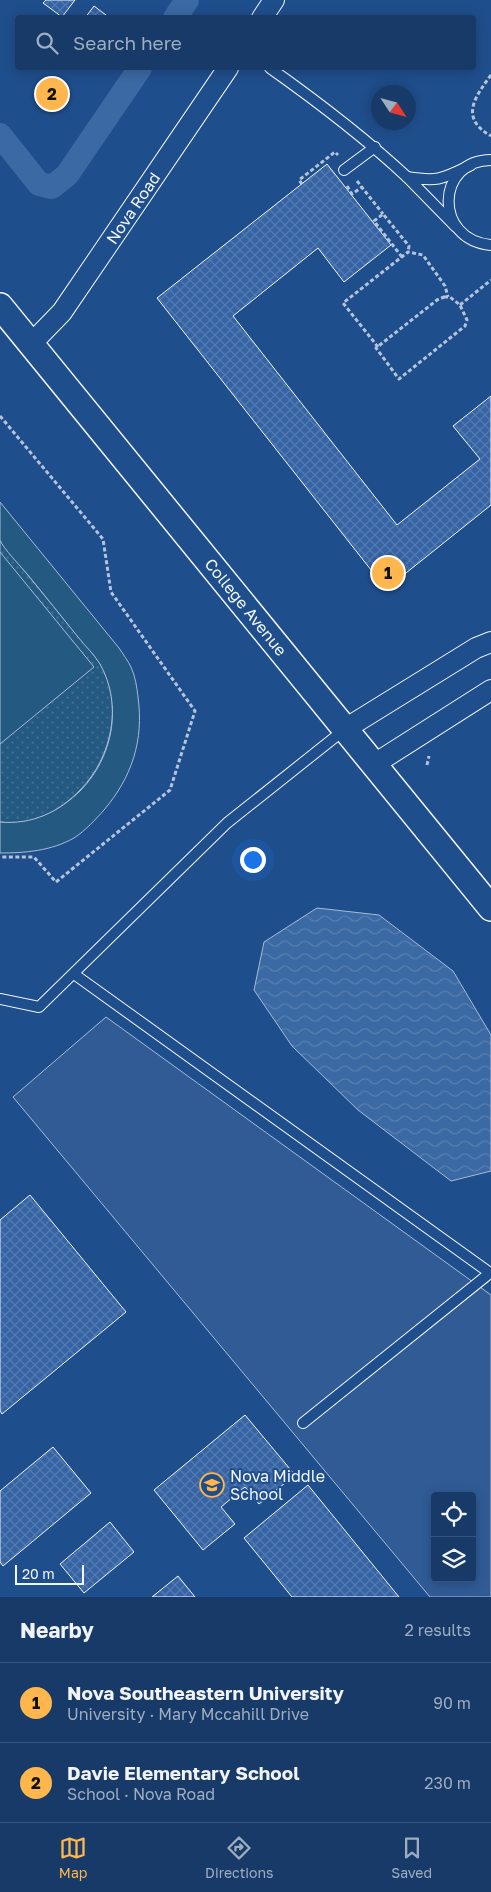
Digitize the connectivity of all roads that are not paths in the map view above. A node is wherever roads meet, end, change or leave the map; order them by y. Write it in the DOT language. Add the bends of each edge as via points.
graph roads {
  1 [pos="274,0"];
  2 [pos="264,15"];
  3 [pos="227,70"];
  4 [pos="273,70"];
  5 [pos="375,147"];
  6 [pos="491,160"];
  7 [pos="471,165"];
  8 [pos="344,170"];
  9 [pos="407,177"];
  10 [pos="456,227"];
  11 [pos="491,245"];
  12 [pos="0,306"];
  13 [pos="31,344"];
  14 [pos="491,642"];
  15 [pos="491,690"];
  16 [pos="345,729"];
  17 [pos="373,765"];
  18 [pos="491,908"];
  19 [pos="74,974"];
  20 [pos="0,999"];
  21 [pos="491,1273"];
  22 [pos="304,1423"];
  1 -- 2 [label="street"];
  3 -- 13 [label="street, Nova Road" via="62,312"];
  4 -- 5 [label="lane"];
  5 -- 8 [label="lane"];
  5 -- 9 [label="lane"];
  6 -- 7 [label="lane"];
  7 -- 9 [label="lane" via="442,179 429,181"];
  7 -- 10 [label="lane" via="460,173 448,198 449,212"];
  9 -- 10 [label="lane"];
  10 -- 11 [label="lane" via="476,243"];
  12 -- 13 [label="street, College Avenue"];
  13 -- 16 [label="street, College Avenue"];
  14 -- 16 [label="street"];
  15 -- 17 [label="street"];
  16 -- 17 [label="street, College Avenue"];
  16 -- 19 [label="lane" via="227,823"];
  17 -- 18 [label="street, College Avenue"];
  19 -- 20 [label="lane" via="39,1007"];
  19 -- 21 [label="lane"];
  21 -- 22 [label="lane"];
}
